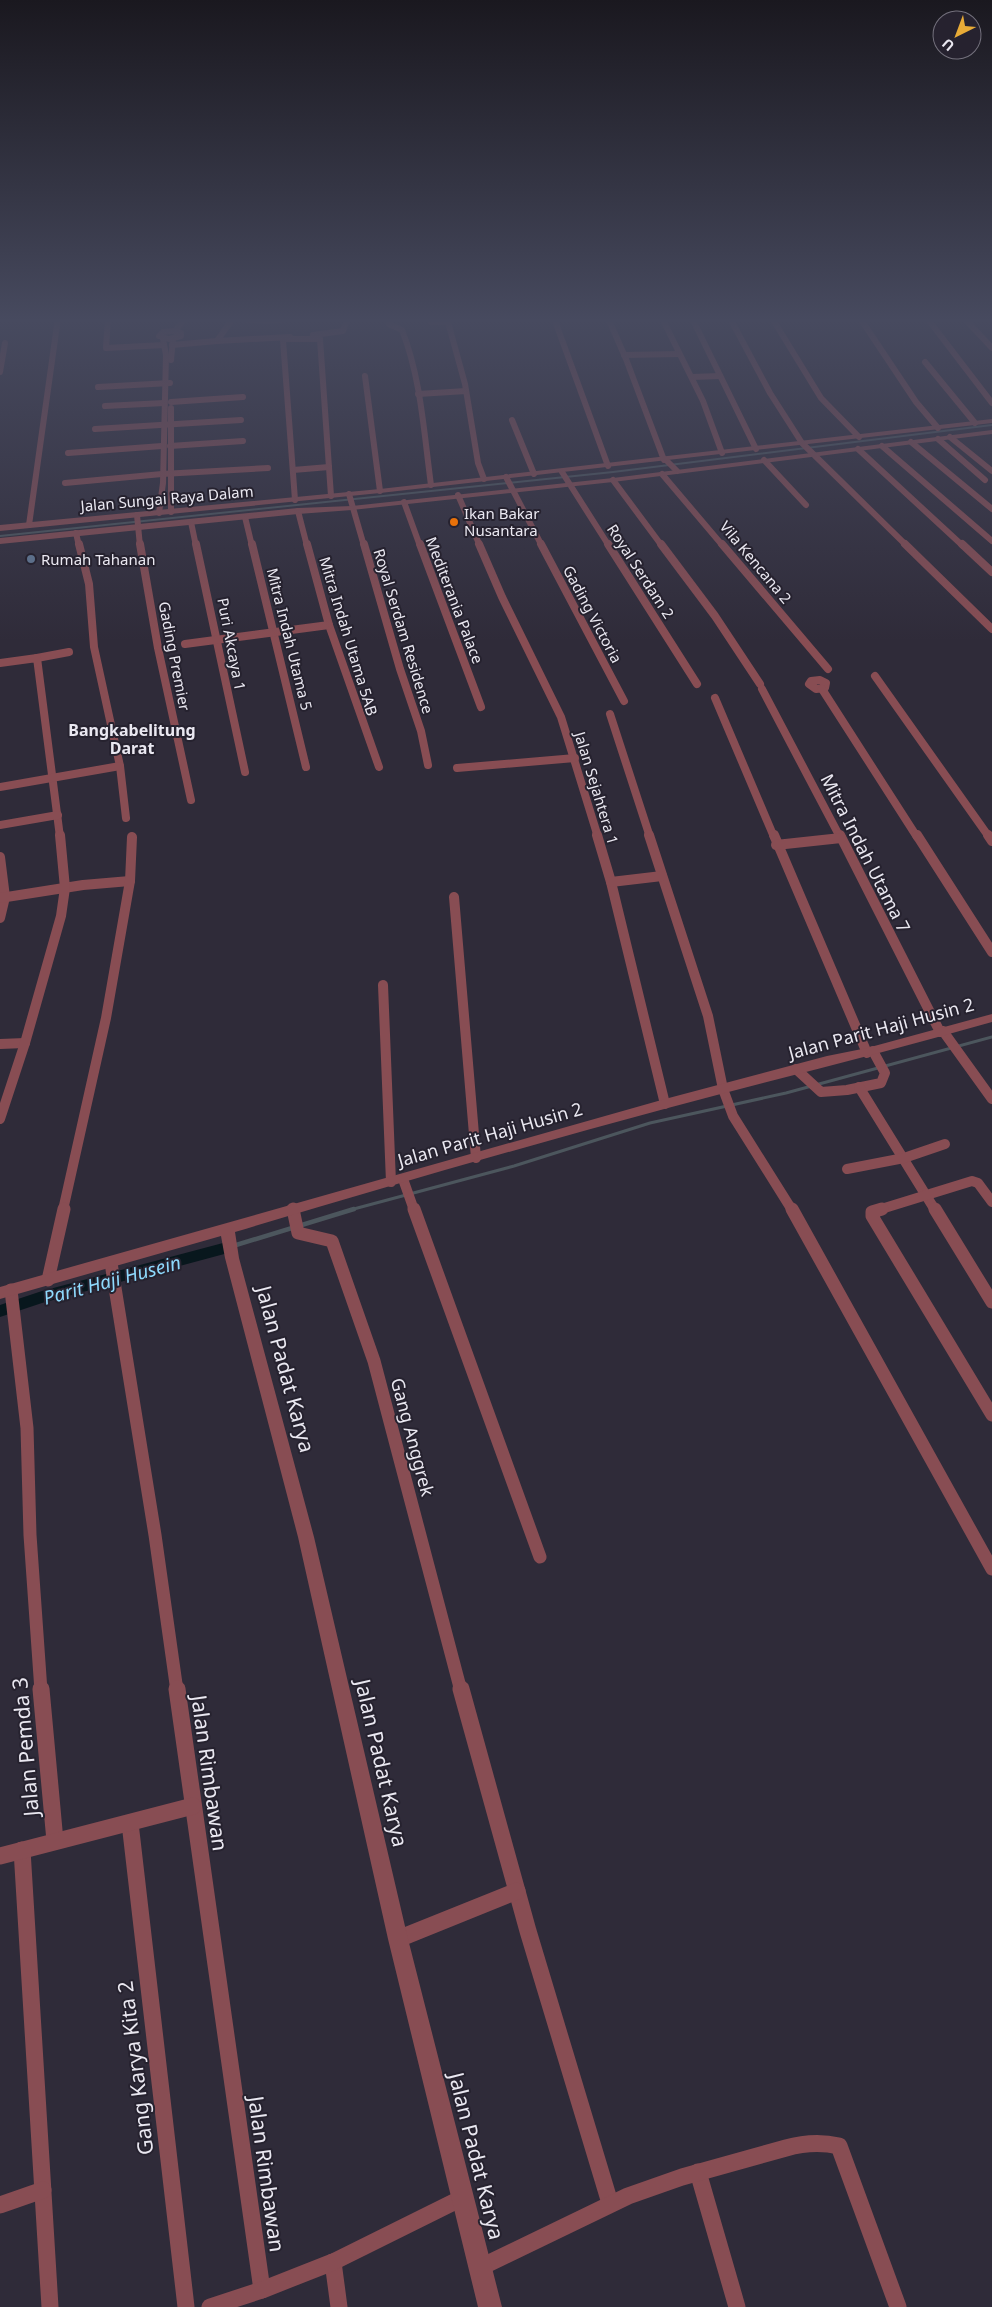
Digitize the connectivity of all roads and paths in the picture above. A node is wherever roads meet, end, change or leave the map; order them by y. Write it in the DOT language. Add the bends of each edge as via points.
graph roads {
  1 [pos="43,426"];
  2 [pos="140,426"];
  3 [pos="163,426"];
  4 [pos="171,426"];
  5 [pos="290,426"];
  6 [pos="326,426"];
  7 [pos="371,426"];
  8 [pos="423,426"];
  9 [pos="472,426"];
  10 [pos="514,426"];
  11 [pos="593,426"];
  12 [pos="652,426"];
  13 [pos="712,426"];
  14 [pos="744,426"];
  15 [pos="791,426"];
  16 [pos="848,426"];
  17 [pos="936,426"];
  18 [pos="955,426"];
  19 [pos="938,428"];
  20 [pos="95,429"];
  21 [pos="992,432"];
  22 [pos="859,437"];
  23 [pos="950,437"];
  24 [pos="938,439"];
  25 [pos="243,441"];
  26 [pos="911,442"];
  27 [pos="803,444"];
  28 [pos="162,446"];
  29 [pos="170,446"];
  30 [pos="882,446"];
  31 [pos="756,449"];
  32 [pos="858,449"];
  33 [pos="68,453"];
  34 [pos="722,453"];
  35 [pos="812,454"];
  36 [pos="666,460"];
  37 [pos="764,460"];
  38 [pos="265,466"];
  39 [pos="608,466"];
  40 [pos="329,467"];
  41 [pos="162,470"];
  42 [pos="293,470"];
  43 [pos="676,470"];
  44 [pos="170,471"];
  45 [pos="992,471"];
  46 [pos="77,474"];
  47 [pos="534,474"];
  48 [pos="662,474"];
  49 [pos="565,477"];
  50 [pos="484,479"];
  51 [pos="613,480"];
  52 [pos="985,480"];
  53 [pos="65,483"];
  54 [pos="510,483"];
  55 [pos="431,485"];
  56 [pos="380,491"];
  57 [pos="458,495"];
  58 [pos="331,496"];
  59 [pos="295,500"];
  60 [pos="351,501"];
  61 [pos="404,502"];
  62 [pos="806,504"];
  63 [pos="992,509"];
  64 [pos="298,511"];
  65 [pos="171,512"];
  66 [pos="159,513"];
  67 [pos="137,516"];
  68 [pos="245,517"];
  69 [pos="191,522"];
  70 [pos="29,525"];
  71 [pos="137,527"];
  72 [pos="0,528"];
  73 [pos="76,533"];
  74 [pos="0,541"];
  75 [pos="992,541"];
  76 [pos="992,572"];
  77 [pos="329,625"];
  78 [pos="992,629"];
  79 [pos="275,632"];
  80 [pos="218,640"];
  81 [pos="185,644"];
  82 [pos="69,652"];
  83 [pos="37,658"];
  84 [pos="0,663"];
  85 [pos="828,669"];
  86 [pos="875,676"];
  87 [pos="697,684"];
  88 [pos="822,689"];
  89 [pos="715,698"];
  90 [pos="624,701"];
  91 [pos="481,707"];
  92 [pos="610,714"];
  93 [pos="575,758"];
  94 [pos="428,765"];
  95 [pos="120,766"];
  96 [pos="306,767"];
  97 [pos="378,767"];
  98 [pos="457,768"];
  99 [pos="245,772"];
  100 [pos="54,779"];
  101 [pos="0,787"];
  102 [pos="191,800"];
  103 [pos="58,815"];
  104 [pos="126,818"];
  105 [pos="0,825"];
  106 [pos="132,836"];
  107 [pos="841,838"];
  108 [pos="992,842"];
  109 [pos="776,844"];
  110 [pos="0,857"];
  111 [pos="662,876"];
  112 [pos="130,881"];
  113 [pos="611,882"];
  114 [pos="65,888"];
  115 [pos="454,897"];
  116 [pos="3,898"];
  117 [pos="0,918"];
  118 [pos="992,952"];
  119 [pos="383,985"];
  120 [pos="992,1018"];
  121 [pos="944,1035"];
  122 [pos="25,1043"];
  123 [pos="0,1044"];
  124 [pos="873,1055"];
  125 [pos="796,1069"];
  126 [pos="859,1087"];
  127 [pos="725,1095"];
  128 [pos="992,1099"];
  129 [pos="665,1104"];
  130 [pos="0,1119"];
  131 [pos="945,1144"];
  132 [pos="476,1158"];
  133 [pos="904,1158"];
  134 [pos="847,1169"];
  135 [pos="400,1183"];
  136 [pos="928,1196"];
  137 [pos="992,1202"];
  138 [pos="293,1212"];
  139 [pos="229,1242"];
  140 [pos="111,1263"];
  141 [pos="48,1280"];
  142 [pos="5,1291"];
  143 [pos="992,1302"];
  144 [pos="990,1408"];
  145 [pos="540,1557"];
  146 [pos="992,1569"];
  147 [pos="192,1806"];
  148 [pos="130,1823"];
  149 [pos="54,1841"];
  150 [pos="22,1850"];
  151 [pos="0,1856"];
  152 [pos="517,1891"];
  153 [pos="398,1939"];
  154 [pos="698,2172"];
  155 [pos="43,2190"];
  156 [pos="462,2198"];
  157 [pos="610,2203"];
  158 [pos="0,2205"];
  159 [pos="333,2262"];
  160 [pos="481,2267"];
  161 [pos="262,2290"];
  162 [pos="50,2307"];
  163 [pos="186,2307"];
  164 [pos="210,2307"];
  165 [pos="339,2307"];
  166 [pos="490,2307"];
  167 [pos="737,2307"];
  168 [pos="898,2307"];
  1 -- 70 [label="street"];
  2 -- 20 [label="street"];
  3 -- 28 [label="street"];
  4 -- 29 [label="street"];
  5 -- 42 [label="street"];
  6 -- 40 [label="street"];
  7 -- 56 [label="street"];
  8 -- 55 [label="street"];
  9 -- 50 [label="street"];
  10 -- 47 [label="street"];
  11 -- 39 [label="street"];
  12 -- 36 [label="street"];
  13 -- 34 [label="street"];
  14 -- 31 [label="street"];
  15 -- 27 [label="street"];
  16 -- 22 [label="street"];
  17 -- 19 [label="street"];
  18 -- 19 [label="street, Jalan Sungai Raya Dalam"];
  19 -- 22 [label="street, Jalan Sungai Raya Dalam"];
  21 -- 23 [label="street"];
  22 -- 27 [label="street, Jalan Sungai Raya Dalam"];
  23 -- 24 [label="street"];
  23 -- 45 [label="street"];
  24 -- 26 [label="street"];
  24 -- 52 [label="street"];
  25 -- 29 [label="street"];
  26 -- 30 [label="street"];
  26 -- 63 [label="street"];
  27 -- 31 [label="street, Jalan Sungai Raya Dalam"];
  27 -- 35 [label="street"];
  28 -- 33 [label="street"];
  28 -- 41 [label="street"];
  29 -- 44 [label="street"];
  30 -- 32 [label="street"];
  30 -- 75 [label="street"];
  31 -- 34 [label="street, Jalan Sungai Raya Dalam"];
  32 -- 35 [label="street"];
  32 -- 76 [label="street"];
  34 -- 36 [label="street, Jalan Sungai Raya Dalam"];
  35 -- 37 [label="street"];
  35 -- 78 [label="street"];
  36 -- 39 [label="street, Jalan Sungai Raya Dalam"];
  36 -- 43 [label="street"];
  37 -- 43 [label="street"];
  37 -- 62 [label="street"];
  38 -- 44 [label="street"];
  39 -- 49 [label="street, Jalan Sungai Raya Dalam"];
  40 -- 42 [label="street"];
  40 -- 58 [label="street"];
  41 -- 44 [label="street"];
  41 -- 46 [label="street"];
  41 -- 53 [label="street"];
  41 -- 66 [label="street"];
  42 -- 59 [label="street"];
  43 -- 48 [label="street"];
  44 -- 65 [label="street"];
  47 -- 49 [label="street, Jalan Sungai Raya Dalam"];
  47 -- 54 [label="street, Jalan Sungai Raya Dalam"];
  48 -- 51 [label="street"];
  48 -- 85 [label="street, Vila Kencana 2"];
  49 -- 51 [label="street"];
  49 -- 54 [label="street"];
  49 -- 87 [label="street, Royal Serdam 2"];
  50 -- 54 [label="street, Jalan Sungai Raya Dalam"];
  50 -- 55 [label="street, Jalan Sungai Raya Dalam"];
  51 -- 107 [label="street, Mitra Indah Utama 7" via="715,616 761,686"];
  54 -- 57 [label="street"];
  54 -- 90 [label="street, Gading Victoria"];
  55 -- 56 [label="street, Jalan Sungai Raya Dalam"];
  56 -- 60 [label="street, Jalan Sungai Raya Dalam"];
  57 -- 61 [label="street"];
  57 -- 93 [label="street, Jalan Sejahtera 1" via="502,597 561,717"];
  58 -- 59 [label="street, Jalan Sungai Raya Dalam"];
  58 -- 60 [label="street, Jalan Sungai Raya Dalam"];
  59 -- 65 [label="street, Jalan Sungai Raya Dalam"];
  60 -- 61 [label="street"];
  60 -- 64 [label="street"];
  60 -- 94 [label="street, Royal Serdam Residence" via="421,731"];
  61 -- 91 [label="street, Mediterania Palace"];
  64 -- 68 [label="street"];
  64 -- 77 [label="street, Mitra Indah Utama 5AB"];
  65 -- 66 [label="street, Jalan Sungai Raya Dalam"];
  66 -- 67 [label="street, Jalan Sungai Raya Dalam"];
  67 -- 70 [label="street, Jalan Sungai Raya Dalam"];
  67 -- 71 [label="street, Gading Premier"];
  68 -- 69 [label="street"];
  68 -- 79 [label="street, Mitra Indah Utama 5"];
  69 -- 71 [label="street"];
  69 -- 80 [label="street, Puri Akcaya 1"];
  70 -- 72 [label="street, Jalan Sungai Raya Dalam"];
  71 -- 73 [label="street"];
  71 -- 102 [label="street, Gading Premier" via="158,648"];
  73 -- 74 [label="street"];
  73 -- 95 [label="street" via="89,584 94,648"];
  77 -- 79 [label="street"];
  77 -- 97 [label="street, Mitra Indah Utama 5AB"];
  79 -- 80 [label="street"];
  79 -- 96 [label="street, Mitra Indah Utama 5"];
  80 -- 81 [label="street"];
  80 -- 99 [label="street, Puri Akcaya 1"];
  82 -- 83 [label="street"];
  83 -- 84 [label="street"];
  83 -- 100 [label="street"];
  86 -- 108 [label="street"];
  88 -- 118 [label="street"];
  89 -- 109 [label="street"];
  92 -- 111 [label="street"];
  93 -- 98 [label="street"];
  93 -- 113 [label="street, Jalan Sejahtera 1"];
  95 -- 100 [label="street"];
  95 -- 104 [label="street"];
  100 -- 101 [label="street"];
  100 -- 103 [label="street"];
  103 -- 105 [label="street"];
  103 -- 114 [label="street"];
  106 -- 112 [label="street"];
  107 -- 109 [label="street"];
  107 -- 121 [label="street, Mitra Indah Utama 7"];
  109 -- 124 [label="street"];
  110 -- 116 [label="street"];
  111 -- 113 [label="street"];
  111 -- 127 [label="street" via="708,1016"];
  112 -- 114 [label="street"];
  112 -- 141 [label="street" via="106,1018"];
  113 -- 129 [label="street, Jalan Sejahtera 1"];
  114 -- 116 [label="street"];
  114 -- 122 [label="street" via="61,916"];
  115 -- 132 [label="street"];
  116 -- 117 [label="street"];
  119 -- 135 [label="street"];
  120 -- 121 [label="street, Jalan Parit Haji Husin 2"];
  121 -- 124 [label="street, Jalan Parit Haji Husin 2"];
  121 -- 128 [label="street, Mitra Indah Utama 7"];
  122 -- 123 [label="street"];
  122 -- 130 [label="street"];
  124 -- 125 [label="street, Jalan Parit Haji Husin 2"];
  124 -- 126 [label="street" via="886,1073 881,1082"];
  125 -- 126 [label="street" via="819,1091"];
  125 -- 127 [label="street, Jalan Parit Haji Husin 2"];
  126 -- 133 [label="street"];
  127 -- 129 [label="street, Jalan Parit Haji Husin 2"];
  127 -- 146 [label="street" via="733,1116 801,1224"];
  129 -- 132 [label="street, Jalan Parit Haji Husin 2"];
  131 -- 133 [label="street"];
  132 -- 135 [label="street, Jalan Parit Haji Husin 2"];
  133 -- 134 [label="street"];
  133 -- 136 [label="street"];
  135 -- 138 [label="street, Jalan Parit Haji Husin 2"];
  135 -- 145 [label="street" via="412,1202"];
  136 -- 137 [label="street" via="972,1181 978,1183"];
  136 -- 143 [label="street"];
  136 -- 144 [label="street" via="874,1210 872,1216"];
  138 -- 139 [label="street, Jalan Parit Haji Husin 2"];
  138 -- 152 [label="street, Gang Anggrek" via="298,1233 302,1236 332,1240 374,1361"];
  139 -- 140 [label="street, Jalan Parit Haji Husin 2"];
  139 -- 153 [label="street, Jalan Padat Karya" via="306,1536"];
  140 -- 141 [label="street, Jalan Parit Haji Husin 2"];
  140 -- 147 [label="street, Jalan Rimbawan" via="155,1534"];
  141 -- 142 [label="street, Jalan Parit Haji Husin 2"];
  142 -- 149 [label="street, Jalan Pemda 3" via="13,1304 27,1428 30,1535"];
  147 -- 148 [label="street"];
  147 -- 161 [label="street, Jalan Rimbawan"];
  148 -- 149 [label="street"];
  148 -- 163 [label="street, Gang Karya Kita 2"];
  149 -- 150 [label="street"];
  150 -- 151 [label="street"];
  150 -- 155 [label="street"];
  152 -- 153 [label="street"];
  152 -- 157 [label="street"];
  153 -- 156 [label="street, Jalan Padat Karya"];
  154 -- 157 [label="street"];
  154 -- 167 [label="street"];
  154 -- 168 [label="street" via="803,2144 840,2146"];
  155 -- 158 [label="street"];
  155 -- 162 [label="street"];
  156 -- 159 [label="street"];
  156 -- 160 [label="street, Jalan Padat Karya"];
  157 -- 160 [label="street"];
  159 -- 161 [label="street"];
  159 -- 165 [label="street"];
  160 -- 166 [label="street, Jalan Padat Karya"];
  161 -- 164 [label="street"];
}
